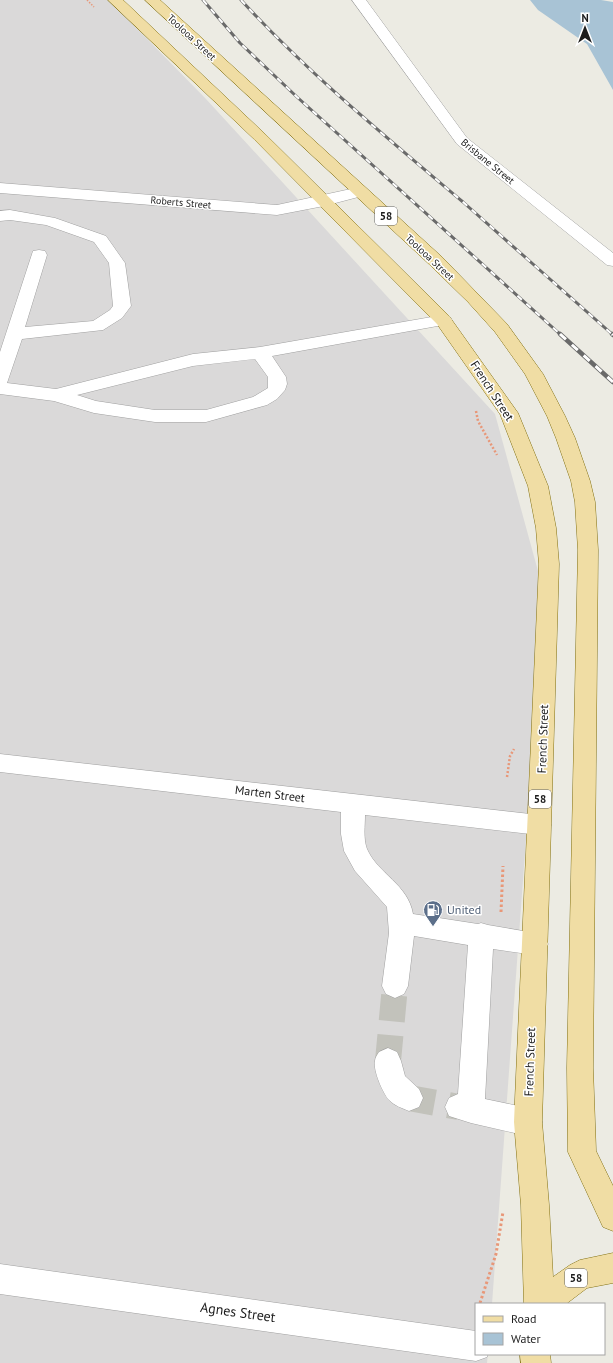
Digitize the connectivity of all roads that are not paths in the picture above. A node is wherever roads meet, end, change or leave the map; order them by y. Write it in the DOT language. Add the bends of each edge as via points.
graph roads {
  1 [pos="115,0"];
  2 [pos="152,0"];
  3 [pos="360,0"];
  4 [pos="0,188"];
  5 [pos="360,192"];
  6 [pos="324,201"];
  7 [pos="0,216"];
  8 [pos="40,255"];
  9 [pos="613,261"];
  10 [pos="443,320"];
  11 [pos="16,334"];
  12 [pos="260,354"];
  13 [pos="0,380"];
  14 [pos="0,388"];
  15 [pos="56,395"];
  16 [pos="0,763"];
  17 [pos="353,804"];
  18 [pos="539,825"];
  19 [pos="402,923"];
  20 [pos="482,934"];
  21 [pos="535,944"];
  22 [pos="395,986"];
  23 [pos="388,1061"];
  24 [pos="409,1098"];
  25 [pos="528,1122"];
  26 [pos="613,1217"];
  27 [pos="613,1268"];
  28 [pos="0,1279"];
  29 [pos="539,1303"];
  30 [pos="550,1303"];
  31 [pos="475,1346"];
  1 -- 6 [label="main road, 58"];
  2 -- 5 [label="main road, Toolooa Street / 58"];
  3 -- 9 [label="street, Brisbane Street" via="462,142"];
  4 -- 6 [label="street, Roberts Street" via="277,210"];
  5 -- 6 [label="street, Roberts Street"];
  5 -- 26 [label="main road, Toolooa Street / 58" via="436,261 509,337 545,393 577,466 585,502 588,550 580,1068 582,1152"];
  6 -- 10 [label="main road, 58"];
  7 -- 11 [label="street" via="10,215 49,221 100,239 117,263 122,306 116,314 97,326"];
  8 -- 11 [label="street"];
  10 -- 12 [label="street"];
  10 -- 18 [label="main road, French Street / 58" via="509,413 538,486 546,528 549,564"];
  11 -- 13 [label="street"];
  12 -- 15 [label="street" via="193,360"];
  12 -- 15 [label="street" via="277,377 276,390 260,401 206,416 155,416 94,407"];
  14 -- 15 [label="street"];
  16 -- 17 [label="street, Marten Street"];
  17 -- 18 [label="street, Marten Street"];
  17 -- 19 [label="street" via="356,851 398,902"];
  18 -- 21 [label="main road, French Street / 58"];
  19 -- 20 [label="street"];
  19 -- 22 [label="street"];
  20 -- 21 [label="street"];
  20 -- 25 [label="street" via="465,1108"];
  21 -- 25 [label="main road, French Street / 58"];
  23 -- 24 [label="street" via="391,1080 400,1093"];
  25 -- 29 [label="main road, French Street / 58"];
  27 -- 30 [label="main road, 58" via="580,1275 556,1293"];
  28 -- 31 [label="street, Agnes Street"];
}
